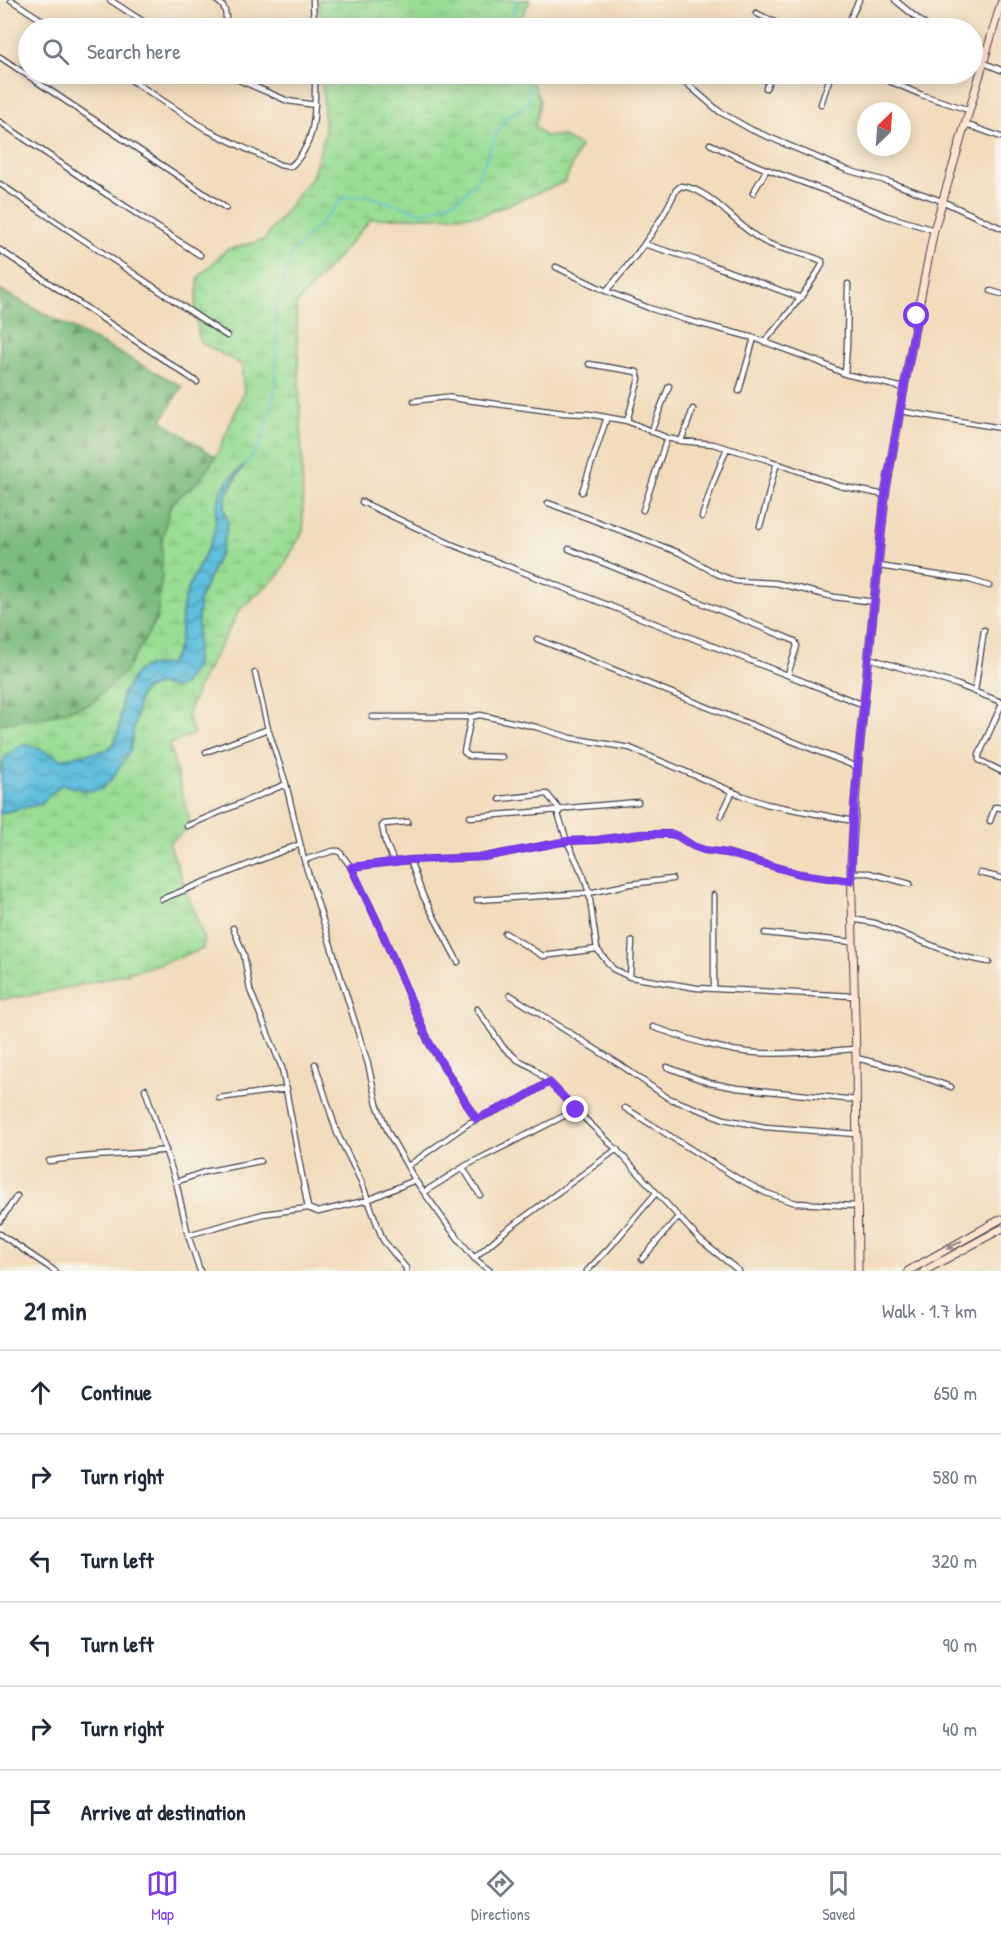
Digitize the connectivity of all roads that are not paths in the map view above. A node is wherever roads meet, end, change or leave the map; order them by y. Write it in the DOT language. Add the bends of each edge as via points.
graph roads {
  1 [pos="11,0"];
  2 [pos="110,0"];
  3 [pos="216,0"];
  4 [pos="313,0"];
  5 [pos="859,0"];
  6 [pos="895,0"];
  7 [pos="1001,3"];
  8 [pos="756,13"];
  9 [pos="39,18"];
  10 [pos="138,18"];
  11 [pos="226,18"];
  12 [pos="314,18"];
  13 [pos="766,18"];
  14 [pos="850,18"];
  15 [pos="917,18"];
  16 [pos="0,57"];
  17 [pos="983,64"];
  18 [pos="18,69"];
  19 [pos="1001,70"];
  20 [pos="40,84"];
  21 [pos="137,84"];
  22 [pos="248,84"];
  23 [pos="315,84"];
  24 [pos="687,84"];
  25 [pos="768,84"];
  26 [pos="827,84"];
  27 [pos="896,84"];
  28 [pos="977,84"];
  29 [pos="766,88"];
  30 [pos="820,104"];
  31 [pos="315,105"];
  32 [pos="969,110"];
  33 [pos="0,122"];
  34 [pos="965,124"];
  35 [pos="1001,137"];
  36 [pos="710,144"];
  37 [pos="767,169"];
  38 [pos="0,184"];
  39 [pos="753,193"];
  40 [pos="942,201"];
  41 [pos="226,208"];
  42 [pos="1001,228"];
  43 [pos="934,230"];
  44 [pos="644,244"];
  45 [pos="0,249"];
  46 [pos="200,255"];
  47 [pos="556,267"];
  48 [pos="848,284"];
  49 [pos="606,291"];
  50 [pos="991,291"];
  51 [pos="1001,294"];
  52 [pos="801,298"];
  53 [pos="228,336"];
  54 [pos="754,338"];
  55 [pos="764,342"];
  56 [pos="589,363"];
  57 [pos="845,374"];
  58 [pos="197,382"];
  59 [pos="669,386"];
  60 [pos="904,388"];
  61 [pos="739,391"];
  62 [pos="414,401"];
  63 [pos="693,409"];
  64 [pos="900,411"];
  65 [pos="607,417"];
  66 [pos="627,421"];
  67 [pos="1001,428"];
  68 [pos="651,432"];
  69 [pos="667,438"];
  70 [pos="681,441"];
  71 [pos="727,448"];
  72 [pos="777,463"];
  73 [pos="582,492"];
  74 [pos="885,495"];
  75 [pos="362,502"];
  76 [pos="548,503"];
  77 [pos="643,510"];
  78 [pos="702,517"];
  79 [pos="760,526"];
  80 [pos="569,549"];
  81 [pos="879,566"];
  82 [pos="990,586"];
  83 [pos="875,602"];
  84 [pos="984,630"];
  85 [pos="537,639"];
  86 [pos="869,658"];
  87 [pos="255,673"];
  88 [pos="788,674"];
  89 [pos="975,691"];
  90 [pos="1001,704"];
  91 [pos="864,705"];
  92 [pos="372,717"];
  93 [pos="471,717"];
  94 [pos="268,729"];
  95 [pos="206,752"];
  96 [pos="502,757"];
  97 [pos="857,767"];
  98 [pos="1001,771"];
  99 [pos="286,784"];
  100 [pos="733,791"];
  101 [pos="500,799"];
  102 [pos="638,802"];
  103 [pos="1001,808"];
  104 [pos="560,810"];
  105 [pos="721,816"];
  106 [pos="470,817"];
  107 [pos="853,820"];
  108 [pos="990,821"];
  109 [pos="408,822"];
  110 [pos="187,826"];
  111 [pos="567,841"];
  112 [pos="300,844"];
  113 [pos="304,860"];
  114 [pos="410,860"];
  115 [pos="394,862"];
  116 [pos="351,867"];
  117 [pos="980,873"];
  118 [pos="851,877"];
  119 [pos="1001,878"];
  120 [pos="672,879"];
  121 [pos="910,884"];
  122 [pos="589,893"];
  123 [pos="714,895"];
  124 [pos="162,899"];
  125 [pos="477,900"];
  126 [pos="852,919"];
  127 [pos="233,928"];
  128 [pos="505,933"];
  129 [pos="765,933"];
  130 [pos="632,941"];
  131 [pos="853,942"];
  132 [pos="597,949"];
  133 [pos="459,962"];
  134 [pos="989,962"];
  135 [pos="630,977"];
  136 [pos="714,989"];
  137 [pos="510,995"];
  138 [pos="854,996"];
  139 [pos="477,1009"];
  140 [pos="653,1027"];
  141 [pos="855,1049"];
  142 [pos="856,1058"];
  143 [pos="315,1064"];
  144 [pos="668,1067"];
  145 [pos="549,1082"];
  146 [pos="951,1087"];
  147 [pos="145,1089"];
  148 [pos="287,1089"];
  149 [pos="219,1098"];
  150 [pos="856,1100"];
  151 [pos="625,1108"];
  152 [pos="576,1110"];
  153 [pos="476,1119"];
  154 [pos="857,1134"];
  155 [pos="617,1149"];
  156 [pos="166,1150"];
  157 [pos="49,1161"];
  158 [pos="260,1161"];
  159 [pos="408,1166"];
  160 [pos="463,1168"];
  161 [pos="415,1180"];
  162 [pos="176,1182"];
  163 [pos="424,1192"];
  164 [pos="656,1193"];
  165 [pos="480,1195"];
  166 [pos="17,1196"];
  167 [pos="368,1200"];
  168 [pos="858,1206"];
  169 [pos="309,1208"];
  170 [pos="678,1217"];
  171 [pos="1001,1219"];
  172 [pos="0,1221"];
  173 [pos="1001,1228"];
  174 [pos="0,1234"];
  175 [pos="188,1235"];
  176 [pos="474,1258"];
  177 [pos="642,1259"];
  178 [pos="55,1271"];
  179 [pos="200,1271"];
  180 [pos="406,1271"];
  181 [pos="490,1271"];
  182 [pos="587,1271"];
  183 [pos="739,1271"];
  184 [pos="858,1271"];
  185 [pos="908,1271"];
  186 [pos="924,1271"];
  1 -- 9 [label="street"];
  2 -- 10 [label="street"];
  3 -- 11 [label="street" via="224,6"];
  4 -- 12 [label="street"];
  5 -- 14 [label="street"];
  6 -- 15 [label="street"];
  7 -- 17 [label="street"];
  8 -- 13 [label="street"];
  16 -- 18 [label="street"];
  17 -- 19 [label="street"];
  20 -- 41 [label="street"];
  21 -- 31 [label="street" via="209,131 290,167 310,142"];
  22 -- 31 [label="street" via="288,101"];
  23 -- 31 [label="street"];
  24 -- 40 [label="street" via="720,112 752,130 847,170"];
  25 -- 29 [label="street"];
  26 -- 30 [label="street"];
  27 -- 32 [label="street"];
  28 -- 32 [label="street"];
  32 -- 34 [label="street"];
  33 -- 46 [label="street"];
  34 -- 35 [label="street"];
  34 -- 40 [label="street"];
  36 -- 37 [label="street"];
  37 -- 39 [label="street"];
  37 -- 43 [label="street"];
  38 -- 53 [label="street"];
  40 -- 42 [label="street"];
  40 -- 43 [label="street"];
  43 -- 60 [label="street"];
  44 -- 49 [label="street"];
  44 -- 52 [label="street"];
  44 -- 52 [label="street" via="676,190 689,186 764,242 822,261"];
  45 -- 58 [label="street"];
  47 -- 49 [label="street"];
  48 -- 57 [label="street"];
  49 -- 54 [label="street" via="686,320"];
  50 -- 51 [label="street"];
  52 -- 55 [label="street"];
  54 -- 55 [label="street"];
  54 -- 61 [label="street"];
  55 -- 57 [label="street"];
  56 -- 66 [label="street" via="638,372"];
  57 -- 60 [label="street"];
  59 -- 68 [label="street"];
  60 -- 64 [label="street"];
  62 -- 65 [label="street" via="445,397"];
  63 -- 70 [label="street"];
  64 -- 67 [label="street"];
  64 -- 74 [label="street"];
  65 -- 66 [label="street"];
  65 -- 73 [label="street"];
  66 -- 68 [label="street"];
  68 -- 69 [label="street"];
  69 -- 70 [label="street"];
  69 -- 77 [label="street"];
  70 -- 71 [label="street"];
  71 -- 72 [label="street"];
  71 -- 78 [label="street"];
  72 -- 74 [label="street" via="840,486"];
  72 -- 79 [label="street"];
  74 -- 81 [label="street"];
  75 -- 88 [label="street" via="451,544"];
  76 -- 83 [label="street" via="681,553 735,581 776,584"];
  80 -- 88 [label="street" via="795,640 797,646"];
  81 -- 82 [label="street"];
  81 -- 83 [label="street"];
  83 -- 86 [label="street"];
  84 -- 89 [label="street"];
  85 -- 97 [label="street"];
  86 -- 89 [label="street"];
  86 -- 91 [label="street"];
  87 -- 94 [label="street"];
  88 -- 91 [label="street"];
  89 -- 90 [label="street"];
  90 -- 98 [label="street" via="979,755 979,760"];
  91 -- 97 [label="street"];
  92 -- 93 [label="street"];
  93 -- 96 [label="street" via="465,754"];
  93 -- 100 [label="street" via="480,715 630,748"];
  94 -- 95 [label="street"];
  94 -- 99 [label="street"];
  97 -- 107 [label="street"];
  99 -- 110 [label="street"];
  99 -- 112 [label="street"];
  100 -- 105 [label="street"];
  100 -- 107 [label="street" via="766,804"];
  101 -- 104 [label="street" via="547,794"];
  102 -- 104 [label="street"];
  103 -- 108 [label="street" via="995,807"];
  104 -- 106 [label="street"];
  104 -- 111 [label="street"];
  107 -- 118 [label="street"];
  109 -- 115 [label="street" via="382,826"];
  111 -- 114 [label="street" via="484,857"];
  111 -- 118 [label="street" via="670,834 704,850 800,874"];
  111 -- 122 [label="street"];
  112 -- 113 [label="street"];
  112 -- 124 [label="street"];
  113 -- 116 [label="street" via="339,851"];
  113 -- 159 [label="street" via="377,1104"];
  114 -- 115 [label="street"];
  114 -- 133 [label="street" via="423,896"];
  115 -- 116 [label="street"];
  116 -- 153 [label="street" via="429,1042"];
  117 -- 119 [label="street"];
  118 -- 121 [label="street" via="869,873"];
  118 -- 126 [label="street"];
  120 -- 122 [label="street"];
  122 -- 125 [label="street"];
  122 -- 132 [label="street"];
  123 -- 136 [label="street"];
  126 -- 131 [label="street"];
  126 -- 134 [label="street" via="875,923 959,956"];
  127 -- 148 [label="street" via="244,956 250,990"];
  128 -- 132 [label="street" via="543,956"];
  129 -- 131 [label="street"];
  130 -- 135 [label="street"];
  131 -- 138 [label="street"];
  132 -- 135 [label="street" via="613,969"];
  135 -- 136 [label="street"];
  136 -- 138 [label="street"];
  137 -- 154 [label="street" via="668,1098 724,1119 765,1127"];
  138 -- 141 [label="street"];
  139 -- 145 [label="street" via="503,1047"];
  140 -- 141 [label="street" via="696,1042 756,1053"];
  141 -- 142 [label="street"];
  142 -- 146 [label="street"];
  142 -- 150 [label="street"];
  143 -- 167 [label="street" via="337,1133"];
  144 -- 150 [label="street" via="710,1083 737,1088"];
  145 -- 152 [label="street"];
  145 -- 153 [label="street"];
  147 -- 156 [label="street"];
  148 -- 149 [label="street"];
  148 -- 169 [label="street"];
  150 -- 154 [label="street"];
  151 -- 168 [label="street" via="766,1193 796,1203"];
  152 -- 155 [label="street"];
  152 -- 160 [label="street"];
  153 -- 159 [label="street"];
  154 -- 168 [label="street"];
  155 -- 164 [label="street"];
  155 -- 176 [label="street"];
  156 -- 157 [label="street"];
  156 -- 162 [label="street"];
  158 -- 162 [label="street"];
  159 -- 161 [label="street"];
  160 -- 163 [label="street"];
  160 -- 165 [label="street"];
  161 -- 163 [label="street"];
  161 -- 167 [label="street"];
  162 -- 175 [label="street"];
  163 -- 176 [label="street"];
  164 -- 170 [label="street"];
  164 -- 182 [label="street"];
  166 -- 172 [label="street"];
  167 -- 169 [label="street" via="318,1212"];
  167 -- 180 [label="street" via="383,1240"];
  168 -- 184 [label="street"];
  169 -- 175 [label="street" via="263,1214"];
  170 -- 177 [label="street"];
  170 -- 183 [label="street" via="706,1246"];
  171 -- 185 [label="street, one-way"];
  173 -- 186 [label="street"];
  174 -- 178 [label="street"];
  175 -- 179 [label="street"];
  176 -- 181 [label="street"];
}
